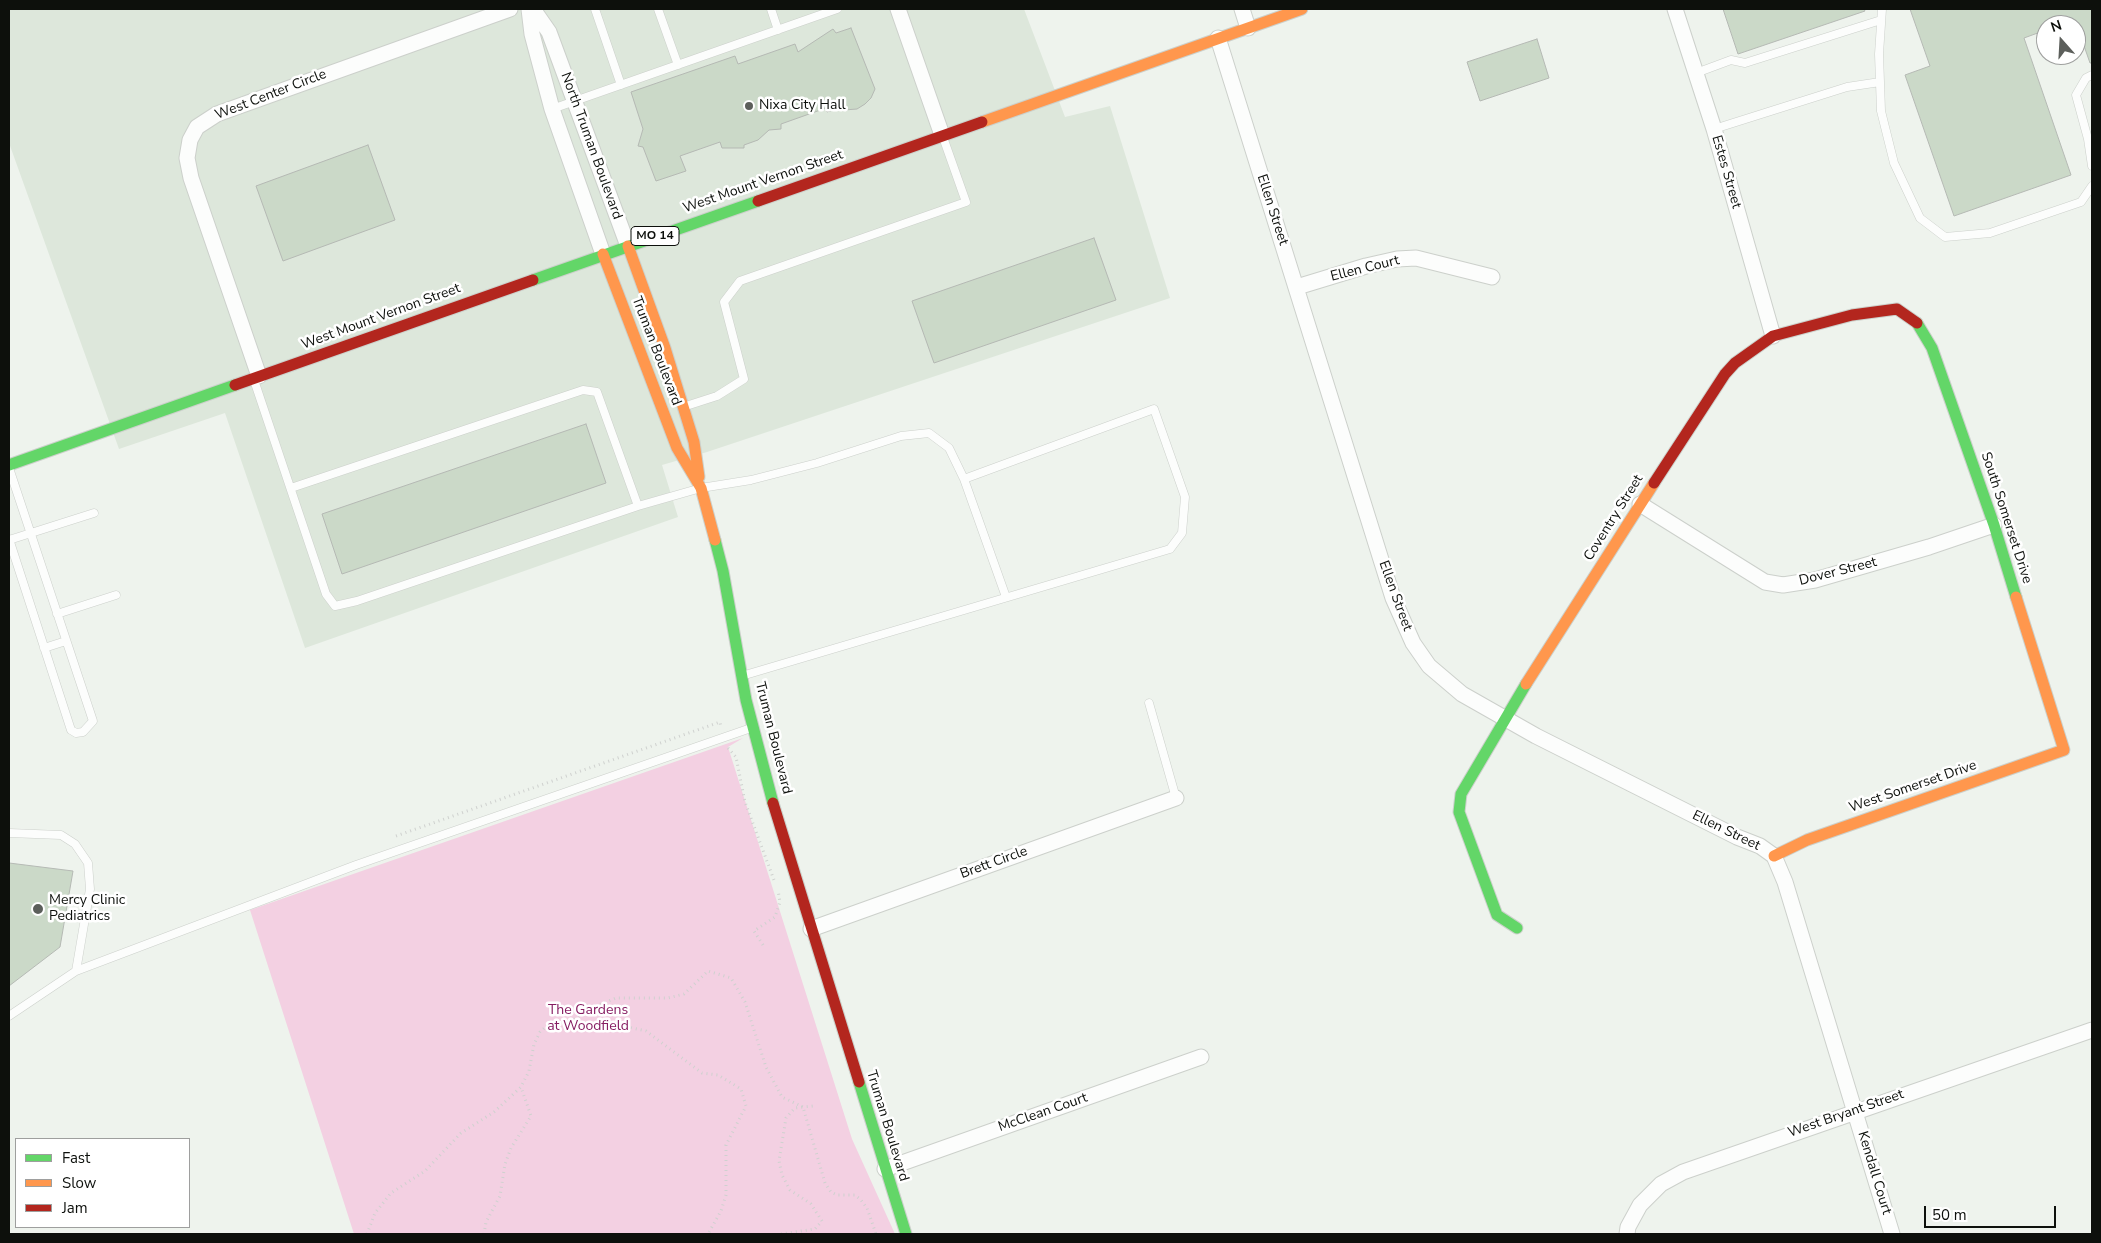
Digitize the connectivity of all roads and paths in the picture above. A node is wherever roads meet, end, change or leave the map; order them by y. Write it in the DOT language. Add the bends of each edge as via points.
graph roads {
  1 [pos="510,9"];
  2 [pos="531,9"];
  3 [pos="595,9"];
  4 [pos="658,9"];
  5 [pos="771,9"];
  6 [pos="837,9"];
  7 [pos="898,9"];
  8 [pos="1242,9"];
  9 [pos="1302,9"];
  10 [pos="1675,9"];
  11 [pos="1882,9"];
  12 [pos="1881,20"];
  13 [pos="1248,28"];
  14 [pos="778,30"];
  15 [pos="1218,38"];
  16 [pos="678,65"];
  17 [pos="1696,73"];
  18 [pos="2092,75"];
  19 [pos="1880,82"];
  20 [pos="621,85"];
  21 [pos="574,101"];
  22 [pos="552,108"];
  23 [pos="1714,129"];
  24 [pos="942,135"];
  25 [pos="2092,166"];
  26 [pos="2092,186"];
  27 [pos="628,246"];
  28 [pos="603,254"];
  29 [pos="1492,277"];
  30 [pos="1297,287"];
  31 [pos="1897,309"];
  32 [pos="1773,336"];
  33 [pos="257,377"];
  34 [pos="674,410"];
  35 [pos="9,467"];
  36 [pos="964,480"];
  37 [pos="291,488"];
  38 [pos="701,488"];
  39 [pos="1640,504"];
  40 [pos="638,506"];
  41 [pos="94,513"];
  42 [pos="1994,524"];
  43 [pos="31,534"];
  44 [pos="9,540"];
  45 [pos="116,594"];
  46 [pos="1006,597"];
  47 [pos="57,614"];
  48 [pos="66,641"];
  49 [pos="44,648"];
  50 [pos="742,675"];
  51 [pos="1149,703"];
  52 [pos="1505,718"];
  53 [pos="753,728"];
  54 [pos="724,737"];
  55 [pos="2064,750"];
  56 [pos="1176,798"];
  57 [pos="9,832"];
  58 [pos="392,838"];
  59 [pos="1774,856"];
  60 [pos="1517,928"];
  61 [pos="811,929"];
  62 [pos="763,945"];
  63 [pos="76,971"];
  64 [pos="9,1016"];
  65 [pos="567,1023"];
  66 [pos="2092,1032"];
  67 [pos="1201,1057"];
  68 [pos="521,1086"];
  69 [pos="813,1106"];
  70 [pos="803,1107"];
  71 [pos="1855,1111"];
  72 [pos="885,1169"];
  73 [pos="367,1234"];
  74 [pos="484,1234"];
  75 [pos="708,1234"];
  76 [pos="781,1234"];
  77 [pos="876,1234"];
  78 [pos="906,1234"];
  79 [pos="1627,1234"];
  80 [pos="1892,1234"];
  1 -- 33 [label="street, West Center Circle" via="217,114 197,127 190,140 187,158 191,178"];
  2 -- 21 [label="street, North Truman Boulevard" via="549,32"];
  2 -- 22 [label="street, North Truman Boulevard" via="532,34"];
  3 -- 20 [label="lane"];
  4 -- 16 [label="lane"];
  5 -- 14 [label="lane"];
  6 -- 14 [label="lane"];
  7 -- 24 [label="street"];
  8 -- 13 [label="street"];
  9 -- 13 [label="street, West Mount Vernon Street / MO 14"];
  10 -- 17 [label="street, Estes Street"];
  11 -- 12 [label="lane"];
  12 -- 17 [label="lane" via="1746,64 1732,60"];
  12 -- 19 [label="lane"];
  13 -- 15 [label="street, West Mount Vernon Street / MO 14"];
  14 -- 16 [label="lane"];
  15 -- 24 [label="street, West Mount Vernon Street / MO 14"];
  15 -- 30 [label="street, Ellen Street"];
  16 -- 20 [label="lane"];
  17 -- 23 [label="street, Estes Street"];
  18 -- 25 [label="lane" via="2086,78 2076,95"];
  19 -- 23 [label="lane" via="1846,87"];
  19 -- 26 [label="lane" via="1881,111 1894,163 1920,218 1945,237 1990,233 2081,202"];
  20 -- 21 [label="lane"];
  21 -- 22 [label="lane"];
  21 -- 27 [label="street, North Truman Boulevard"];
  22 -- 28 [label="street, North Truman Boulevard"];
  23 -- 32 [label="street, Estes Street"];
  24 -- 27 [label="street, West Mount Vernon Street / MO 14"];
  24 -- 34 [label="lane" via="966,202 740,281 724,302 744,379 717,396"];
  27 -- 28 [label="street, West Mount Vernon Street / MO 14"];
  27 -- 34 [label="street, North Truman Boulevard" via="666,348"];
  28 -- 33 [label="street, West Mount Vernon Street / MO 14"];
  28 -- 34 [label="street, Truman Boulevard"];
  29 -- 30 [label="street, Ellen Court" via="1416,258 1366,266"];
  30 -- 52 [label="street, Ellen Street" via="1393,598 1412,644 1429,666 1462,694"];
  31 -- 32 [label="street, Coventry Street" via="1852,315"];
  31 -- 42 [label="street, South Somerset Drive" via="1919,324 1932,348"];
  32 -- 39 [label="street, Coventry Street" via="1725,374"];
  33 -- 35 [label="street, West Mount Vernon Street / MO 14"];
  33 -- 37 [label="lane"];
  34 -- 38 [label="street, North Truman Boulevard" via="694,442"];
  34 -- 38 [label="street, Truman Boulevard" via="677,448"];
  35 -- 43 [label="lane"];
  36 -- 38 [label="lane" via="949,448 929,433 901,436 817,463"];
  36 -- 46 [label="lane"];
  36 -- 46 [label="lane" via="1154,409 1185,497 1182,533 1170,549"];
  37 -- 40 [label="lane" via="583,390 597,392"];
  37 -- 40 [label="lane" via="326,594 335,606"];
  38 -- 40 [label="lane"];
  38 -- 50 [label="street, Truman Boulevard" via="723,571"];
  39 -- 42 [label="street, Dover Street" via="1765,582 1782,585 1815,580 1929,547"];
  39 -- 52 [label="street, Coventry Street"];
  41 -- 43 [label="lane"];
  42 -- 55 [label="street, South Somerset Drive"];
  43 -- 44 [label="lane"];
  43 -- 47 [label="lane"];
  44 -- 49 [label="lane"];
  45 -- 47 [label="lane"];
  46 -- 50 [label="lane"];
  47 -- 48 [label="lane"];
  48 -- 49 [label="lane"];
  48 -- 49 [label="lane" via="93,721 83,732 71,730"];
  50 -- 53 [label="street, Truman Boulevard"];
  51 -- 56 [label="lane"];
  52 -- 59 [label="street, Ellen Street" via="1760,846"];
  52 -- 60 [label="street, Coventry Street" via="1461,794 1459,812 1497,915"];
  53 -- 54 [label="lane"];
  53 -- 61 [label="street, Truman Boulevard"];
  54 -- 58 [label="path" via="720,722"];
  54 -- 62 [label="path" via="736,757 745,802 780,902 775,917 754,931"];
  54 -- 63 [label="lane" via="356,864"];
  55 -- 59 [label="street, West Somerset Drive" via="1808,840"];
  56 -- 61 [label="street, Brett Circle"];
  57 -- 63 [label="lane" via="61,835 75,844 88,863 90,888"];
  59 -- 71 [label="street, Ellen Street"];
  61 -- 72 [label="street, Truman Boulevard"];
  63 -- 64 [label="lane"];
  65 -- 68 [label="path" via="549,1024 540,1032 534,1044 529,1071"];
  65 -- 70 [label="path" via="616,998 668,998 684,994 708,971 731,978 745,1002 766,1067 782,1097"];
  65 -- 75 [label="path" via="646,1031 702,1073 718,1075 741,1090 746,1106 726,1145 726,1195"];
  66 -- 71 [label="street, West Bryant Street"];
  67 -- 72 [label="street, McClean Court"];
  68 -- 73 [label="path" via="494,1112 461,1133 425,1171 391,1193 376,1213"];
  68 -- 74 [label="path" via="531,1116 511,1148 500,1196 486,1222"];
  69 -- 70 [label="path"];
  70 -- 76 [label="path" via="795,1108 786,1118 779,1161 790,1190 811,1204 822,1221 815,1229"];
  70 -- 77 [label="path" via="825,1183 837,1195 855,1195 862,1200"];
  71 -- 79 [label="street, West Bryant Street" via="1683,1172 1661,1184 1640,1205"];
  71 -- 80 [label="street, Kendall Court"];
  72 -- 78 [label="street, Truman Boulevard"];
}
